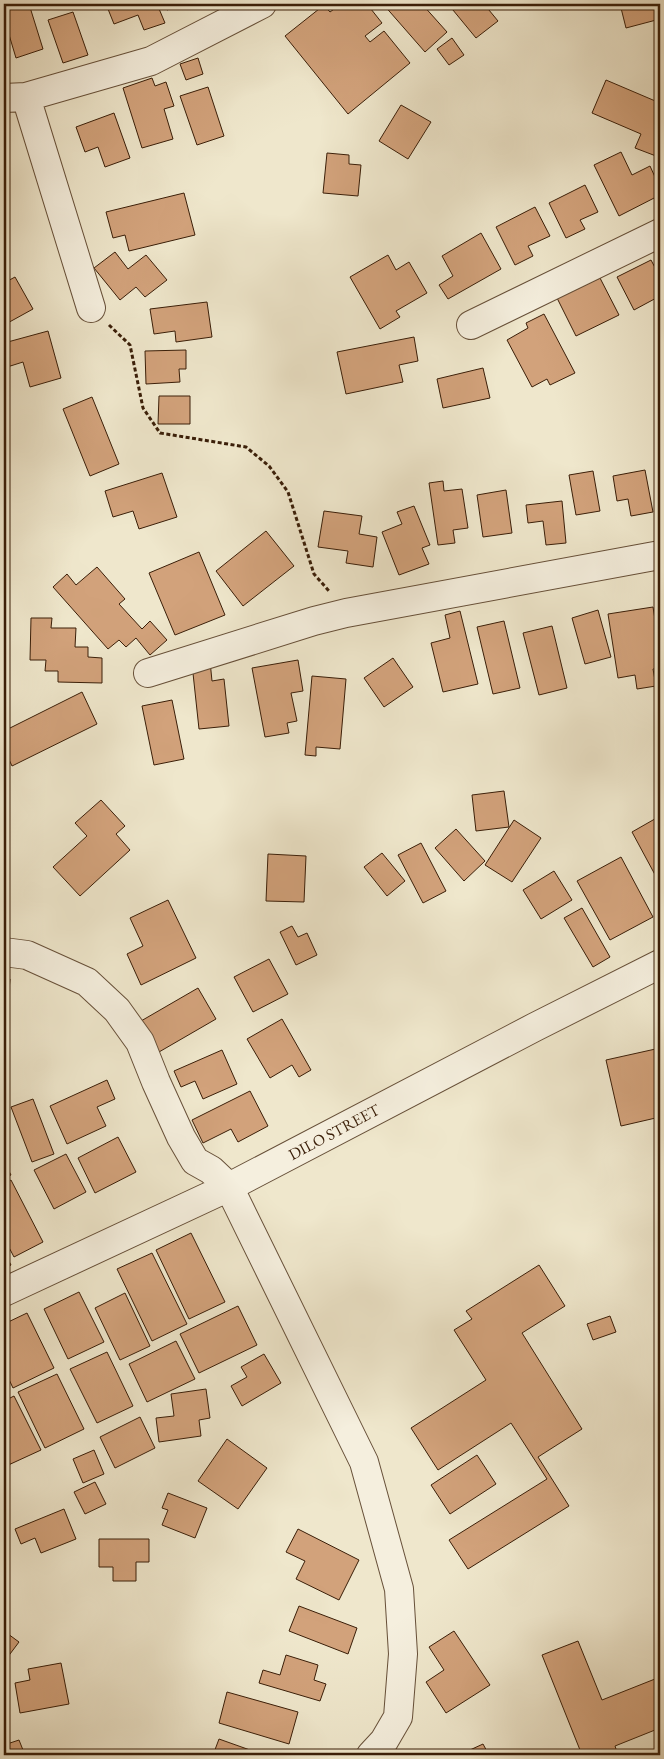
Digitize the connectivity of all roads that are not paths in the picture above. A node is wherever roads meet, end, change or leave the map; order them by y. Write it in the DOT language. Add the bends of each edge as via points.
graph roads {
  1 [pos="262,4"];
  2 [pos="15,98"];
  3 [pos="660,233"];
  4 [pos="91,308"];
  5 [pos="471,325"];
  6 [pos="660,555"];
  7 [pos="148,673"];
  8 [pos="4,952"];
  9 [pos="660,964"];
  10 [pos="230,1187"];
  11 [pos="4,1292"];
  12 [pos="383,1750"];
  1 -- 2 [label="street" via="151,61"];
  2 -- 4 [label="street"];
  3 -- 5 [label="street"];
  6 -- 7 [label="street" via="346,613"];
  8 -- 10 [label="street" via="27,955 87,982 117,1010 140,1042 181,1138 195,1161"];
  9 -- 10 [label="street, DILO STREET"];
  10 -- 11 [label="street, DILO STREET"];
  10 -- 12 [label="street" via="364,1462 385,1534 399,1589 402,1654 398,1717"];
}
